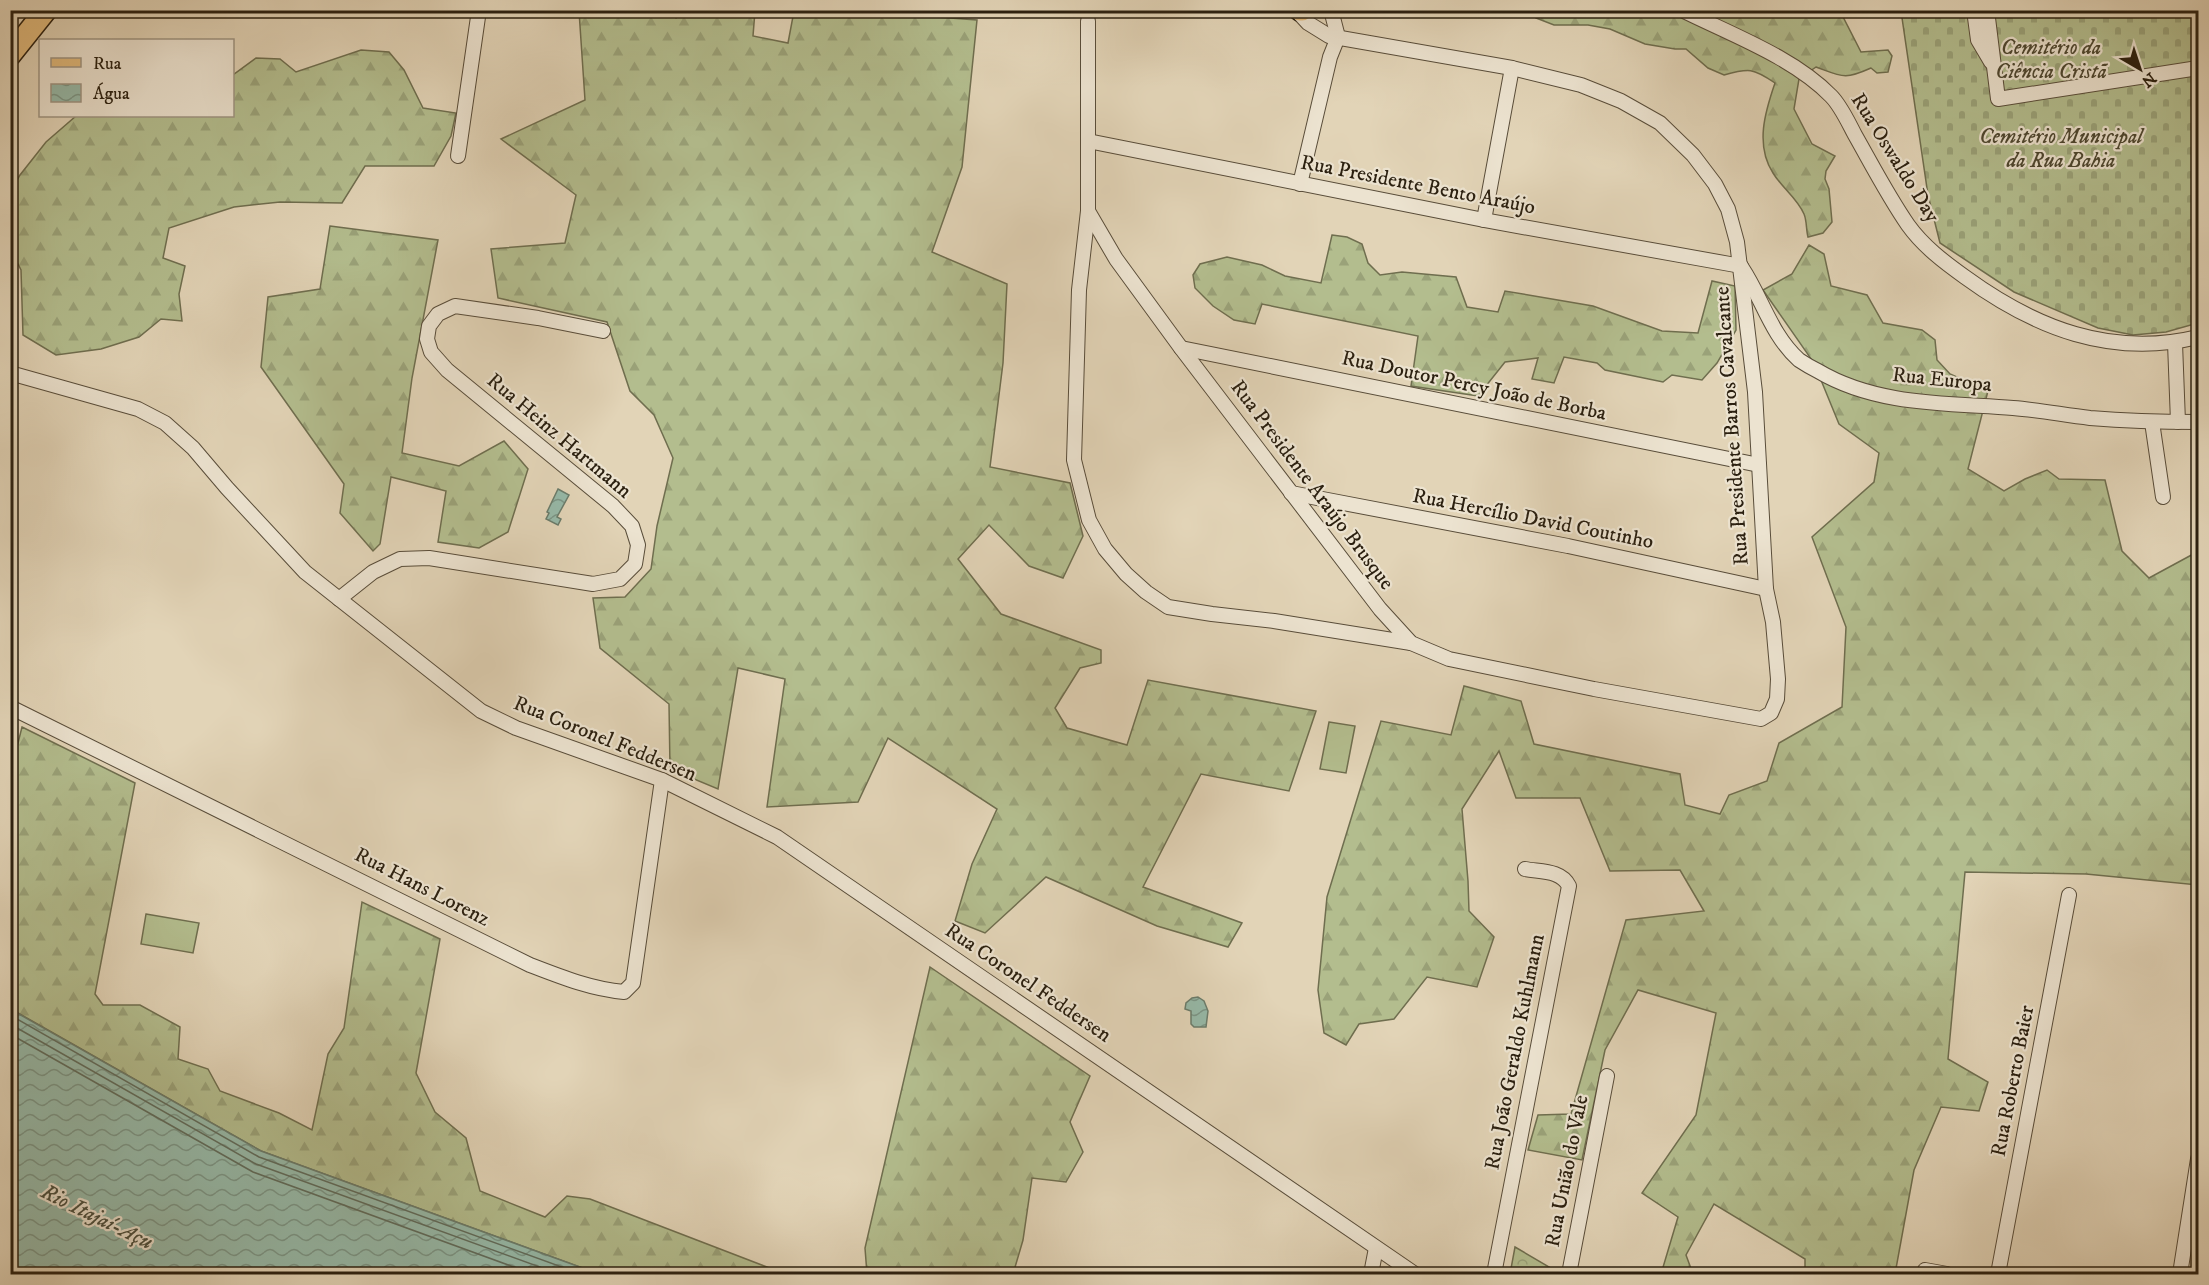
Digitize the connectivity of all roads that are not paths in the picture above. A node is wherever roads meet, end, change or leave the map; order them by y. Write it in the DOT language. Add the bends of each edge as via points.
graph roads {
  1 [pos="46,10"];
  2 [pos="479,10"];
  3 [pos="1296,10"];
  4 [pos="1331,10"];
  5 [pos="1682,10"];
  6 [pos="1974,10"];
  7 [pos="1987,10"];
  8 [pos="1088,21"];
  9 [pos="1338,37"];
  10 [pos="1985,39"];
  11 [pos="10,56"];
  12 [pos="1512,68"];
  13 [pos="2199,68"];
  14 [pos="1088,141"];
  15 [pos="458,156"];
  16 [pos="1300,184"];
  17 [pos="1088,211"];
  18 [pos="1484,220"];
  19 [pos="1741,266"];
  20 [pos="603,331"];
  21 [pos="2199,337"];
  22 [pos="2175,343"];
  23 [pos="1181,348"];
  24 [pos="10,373"];
  25 [pos="2152,422"];
  26 [pos="2178,422"];
  27 [pos="2199,422"];
  28 [pos="1759,465"];
  29 [pos="1291,494"];
  30 [pos="2163,497"];
  31 [pos="1766,589"];
  32 [pos="339,599"];
  33 [pos="1411,643"];
  34 [pos="10,707"];
  35 [pos="1761,719"];
  36 [pos="662,780"];
  37 [pos="1525,870"];
  38 [pos="2069,895"];
  39 [pos="1607,1076"];
  40 [pos="2199,1159"];
  41 [pos="1376,1248"];
  42 [pos="1925,1270"];
  43 [pos="1371,1275"];
  44 [pos="1415,1275"];
  45 [pos="1494,1275"];
  46 [pos="1569,1275"];
  47 [pos="1947,1275"];
  48 [pos="1998,1275"];
  49 [pos="2180,1275"];
  1 -- 11 [label="main road"];
  2 -- 15 [label="street"];
  3 -- 9 [label="street, Rua Presidente Barros Cavalcante" via="1320,32"];
  4 -- 9 [label="street"];
  5 -- 22 [label="street, Rua Oswaldo Day" via="1780,58 1832,97 1909,227 1937,256 1994,298 2073,335 2116,344"];
  6 -- 10 [label="street"];
  7 -- 10 [label="street"];
  8 -- 14 [label="street"];
  9 -- 12 [label="street, Rua Presidente Barros Cavalcante"];
  9 -- 16 [label="street"];
  10 -- 13 [label="street" via="1998,99"];
  12 -- 18 [label="street"];
  12 -- 19 [label="street, Rua Presidente Barros Cavalcante" via="1581,85 1660,123 1693,155 1715,184 1728,209"];
  14 -- 16 [label="street, Rua Presidente Bento Araújo"];
  14 -- 17 [label="street"];
  16 -- 18 [label="street, Rua Presidente Bento Araújo"];
  17 -- 23 [label="street, Rua Presidente Araújo Brusque" via="1116,259"];
  17 -- 33 [label="street" via="1079,290 1074,460 1089,520 1105,549 1126,574 1168,606"];
  18 -- 19 [label="street, Rua Presidente Bento Araújo"];
  19 -- 25 [label="street, Rua Europa" via="1778,336 1800,360 1863,392 1930,403"];
  19 -- 28 [label="street, Rua Presidente Barros Cavalcante"];
  20 -- 32 [label="street, Rua Heinz Hartmann" via="454,306 438,314 429,326 427,339 431,352 447,370 613,506 632,526 638,544 635,564 620,579 593,584 429,558 400,559 373,572"];
  21 -- 22 [label="street, Rua Oswaldo Day"];
  22 -- 26 [label="street"];
  23 -- 28 [label="street, Rua Doutor Percy João de Borba"];
  23 -- 29 [label="street, Rua Presidente Araújo Brusque"];
  24 -- 32 [label="street, Rua Coronel Feddersen" via="138,409 165,423 193,448 305,572"];
  25 -- 26 [label="street, Rua Europa"];
  25 -- 30 [label="street"];
  26 -- 27 [label="street, Rua Europa"];
  28 -- 31 [label="street, Rua Presidente Barros Cavalcante"];
  29 -- 31 [label="street, Rua Hercílio David Coutinho" via="1557,544"];
  29 -- 33 [label="street, Rua Presidente Araújo Brusque"];
  31 -- 35 [label="street, Rua Presidente Barros Cavalcante" via="1778,679 1777,699 1771,713"];
  32 -- 36 [label="street, Rua Coronel Feddersen" via="481,711 516,728"];
  33 -- 35 [label="street, Rua Presidente Araújo Brusque" via="1449,659"];
  34 -- 36 [label="street, Rua Hans Lorenz" via="530,965 581,984 615,991 624,992 633,983"];
  36 -- 41 [label="street, Rua Coronel Feddersen" via="777,837"];
  37 -- 45 [label="street, Rua João Geraldo Kuhlmann" via="1556,874 1569,886"];
  38 -- 48 [label="street, Rua Roberto Baier"];
  39 -- 46 [label="street, Rua União do Vale"];
  40 -- 49 [label="street"];
  41 -- 43 [label="street"];
  41 -- 44 [label="street, Rua Coronel Feddersen"];
  42 -- 47 [label="street"];
}
